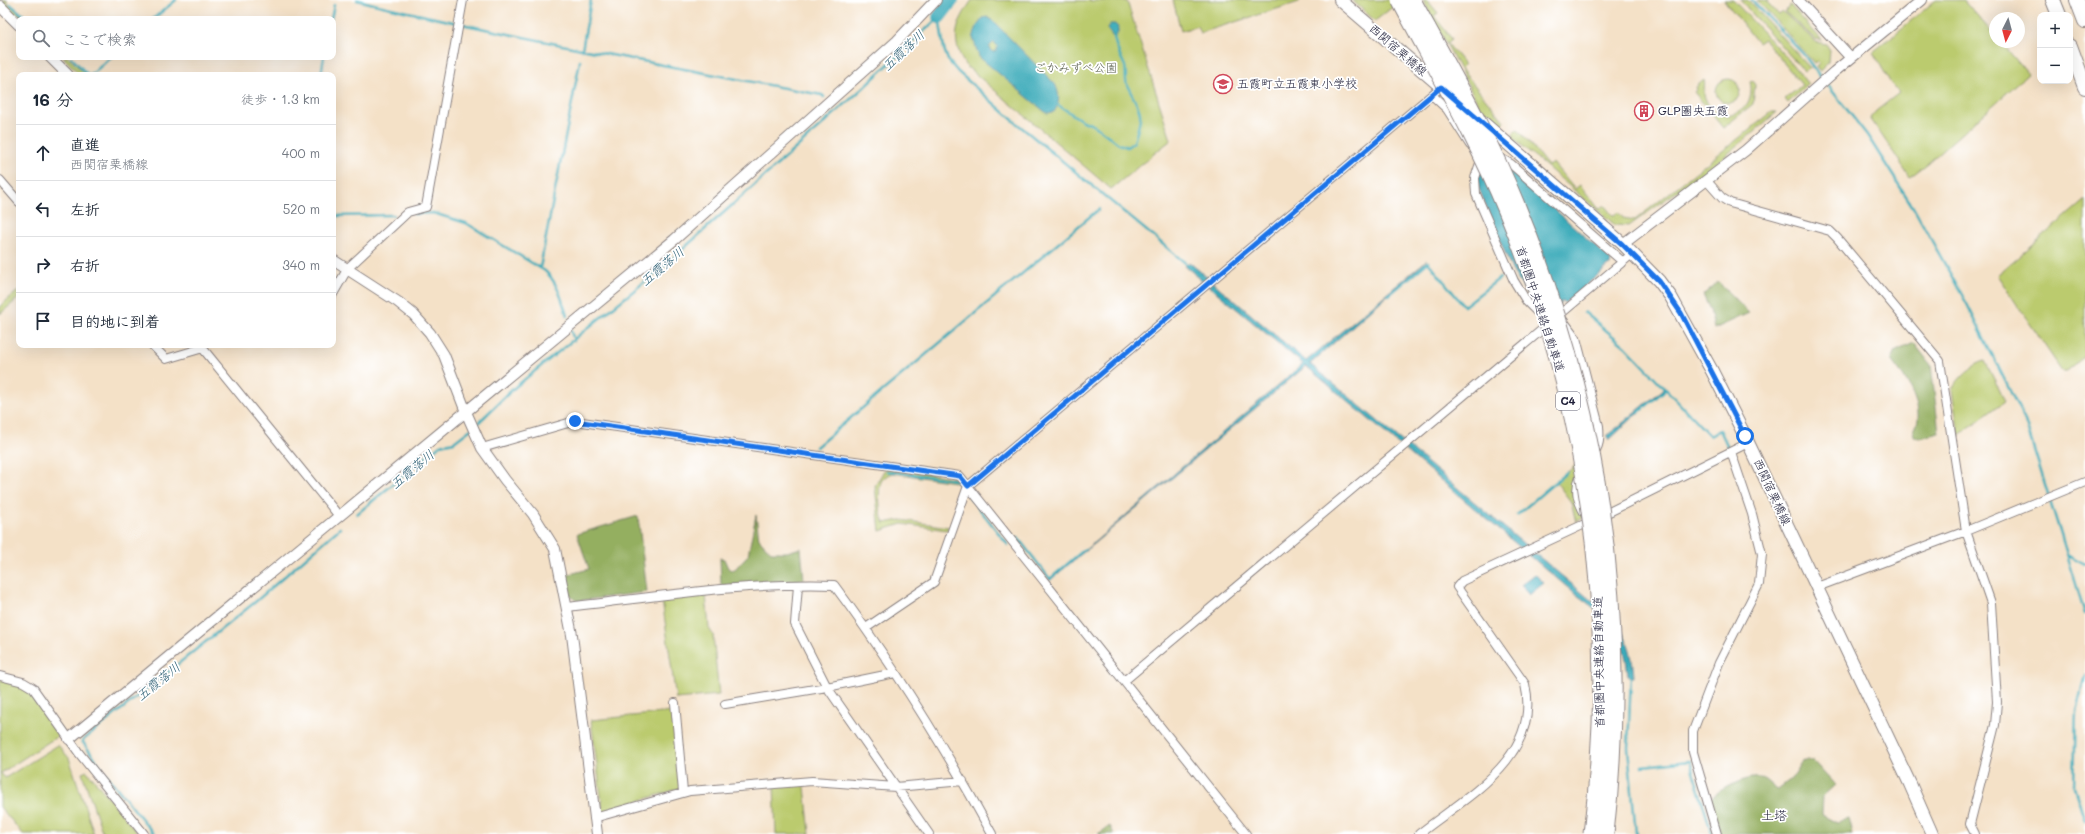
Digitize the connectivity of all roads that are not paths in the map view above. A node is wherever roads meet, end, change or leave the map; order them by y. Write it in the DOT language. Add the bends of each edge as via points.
graph roads {
  1 [pos="463,0"];
  2 [pos="936,0"];
  3 [pos="1340,0"];
  4 [pos="1399,0"];
  5 [pos="1413,0"];
  6 [pos="1798,0"];
  7 [pos="1922,0"];
  8 [pos="2053,0"];
  9 [pos="2077,0"];
  10 [pos="0,6"];
  11 [pos="2058,12"];
  12 [pos="2085,21"];
  13 [pos="16,22"];
  14 [pos="2071,48"];
  15 [pos="1851,58"];
  16 [pos="53,60"];
  17 [pos="65,72"];
  18 [pos="2085,87"];
  19 [pos="1436,91"];
  20 [pos="1484,153"];
  21 [pos="0,180"];
  22 [pos="1706,180"];
  23 [pos="16,199"];
  24 [pos="1622,244"];
  25 [pos="1632,254"];
  26 [pos="336,262"];
  27 [pos="1623,262"];
  28 [pos="348,268"];
  29 [pos="336,289"];
  30 [pos="1560,315"];
  31 [pos="1549,324"];
  32 [pos="155,348"];
  33 [pos="198,348"];
  34 [pos="202,348"];
  35 [pos="467,415"];
  36 [pos="1748,442"];
  37 [pos="482,448"];
  38 [pos="1731,452"];
  39 [pos="2085,482"];
  40 [pos="968,486"];
  41 [pos="339,516"];
  42 [pos="1588,522"];
  43 [pos="1966,531"];
  44 [pos="798,585"];
  45 [pos="1817,587"];
  46 [pos="566,607"];
  47 [pos="866,628"];
  48 [pos="895,673"];
  49 [pos="0,676"];
  50 [pos="1124,681"];
  51 [pos="827,687"];
  52 [pos="675,703"];
  53 [pos="725,704"];
  54 [pos="69,739"];
  55 [pos="963,781"];
  56 [pos="896,787"];
  57 [pos="683,792"];
  58 [pos="594,818"];
  59 [pos="144,834"];
  60 [pos="597,834"];
  61 [pos="929,834"];
  62 [pos="992,834"];
  63 [pos="1246,834"];
  64 [pos="1419,834"];
  65 [pos="1591,834"];
  66 [pos="1606,834"];
  67 [pos="1717,834"];
  68 [pos="1932,834"];
  69 [pos="1975,834"];
  1 -- 28 [label="street" via="426,207 408,212"];
  2 -- 35 [label="street" via="897,41 674,240"];
  3 -- 19 [label="main road, 西関宿栗橋線"];
  4 -- 65 [label="highway, 首都圏中央連絡自動車道 / C4, bridge" via="1468,129 1506,210 1533,279 1557,354 1574,424 1587,490 1601,634 1600,739"];
  5 -- 66 [label="highway, 首都圏中央連絡自動車道 / C4, bridge" via="1479,124 1518,205 1555,305 1587,422 1601,497 1614,635 1614,740"];
  6 -- 15 [label="street"];
  7 -- 15 [label="street"];
  8 -- 11 [label="highway"];
  9 -- 12 [label="highway"];
  10 -- 13 [label="street"];
  14 -- 18 [label="highway"];
  15 -- 22 [label="street" via="1758,140"];
  16 -- 17 [label="street"];
  19 -- 20 [label="street" via="1468,143"];
  19 -- 24 [label="main road, 西関宿栗橋線"];
  19 -- 40 [label="street"];
  20 -- 27 [label="street" via="1498,156 1511,164"];
  20 -- 31 [label="street" via="1475,178 1476,194 1514,281 1527,302"];
  21 -- 23 [label="street"];
  22 -- 24 [label="street"];
  22 -- 43 [label="street" via="1730,203 1830,231 1940,361"];
  24 -- 25 [label="main road, 西関宿栗橋線"];
  25 -- 27 [label="street"];
  25 -- 36 [label="main road, 西関宿栗橋線" via="1659,281 1681,313"];
  26 -- 28 [label="street"];
  27 -- 30 [label="street"];
  28 -- 29 [label="street"];
  28 -- 35 [label="street" via="398,302 430,333 444,355"];
  30 -- 31 [label="street"];
  30 -- 42 [label="street" via="1576,338 1600,439 1598,449 1577,482 1578,501"];
  31 -- 50 [label="street"];
  32 -- 33 [label="street" via="166,359"];
  34 -- 41 [label="street"];
  35 -- 37 [label="street"];
  35 -- 41 [label="street"];
  36 -- 38 [label="street"];
  36 -- 45 [label="main road, 西関宿栗橋線"];
  37 -- 40 [label="street" via="575,421 960,476"];
  37 -- 46 [label="street" via="504,480 533,514 555,549"];
  38 -- 42 [label="street"];
  38 -- 67 [label="street" via="1752,514 1762,554 1759,584 1719,663 1693,731 1693,752"];
  39 -- 43 [label="street"];
  40 -- 47 [label="street" via="934,582"];
  40 -- 50 [label="street"];
  41 -- 54 [label="street"];
  42 -- 64 [label="street" via="1462,581 1456,588 1525,684 1527,695 1522,733 1508,760 1494,776"];
  43 -- 45 [label="street"];
  43 -- 69 [label="street" via="1991,603 1997,702 1995,726 1970,824"];
  44 -- 46 [label="street" via="723,589"];
  44 -- 47 [label="street" via="834,585"];
  44 -- 51 [label="street" via="795,624"];
  45 -- 68 [label="main road, 西関宿栗橋線"];
  46 -- 58 [label="street" via="572,636"];
  47 -- 48 [label="street"];
  48 -- 51 [label="street"];
  48 -- 55 [label="street"];
  49 -- 54 [label="street" via="30,685"];
  50 -- 63 [label="street"];
  51 -- 53 [label="street"];
  51 -- 56 [label="street"];
  52 -- 57 [label="street"];
  54 -- 59 [label="street"];
  55 -- 56 [label="street"];
  55 -- 62 [label="street"];
  56 -- 57 [label="street" via="812,781"];
  56 -- 61 [label="street"];
  57 -- 58 [label="street"];
  58 -- 60 [label="street"];
}
